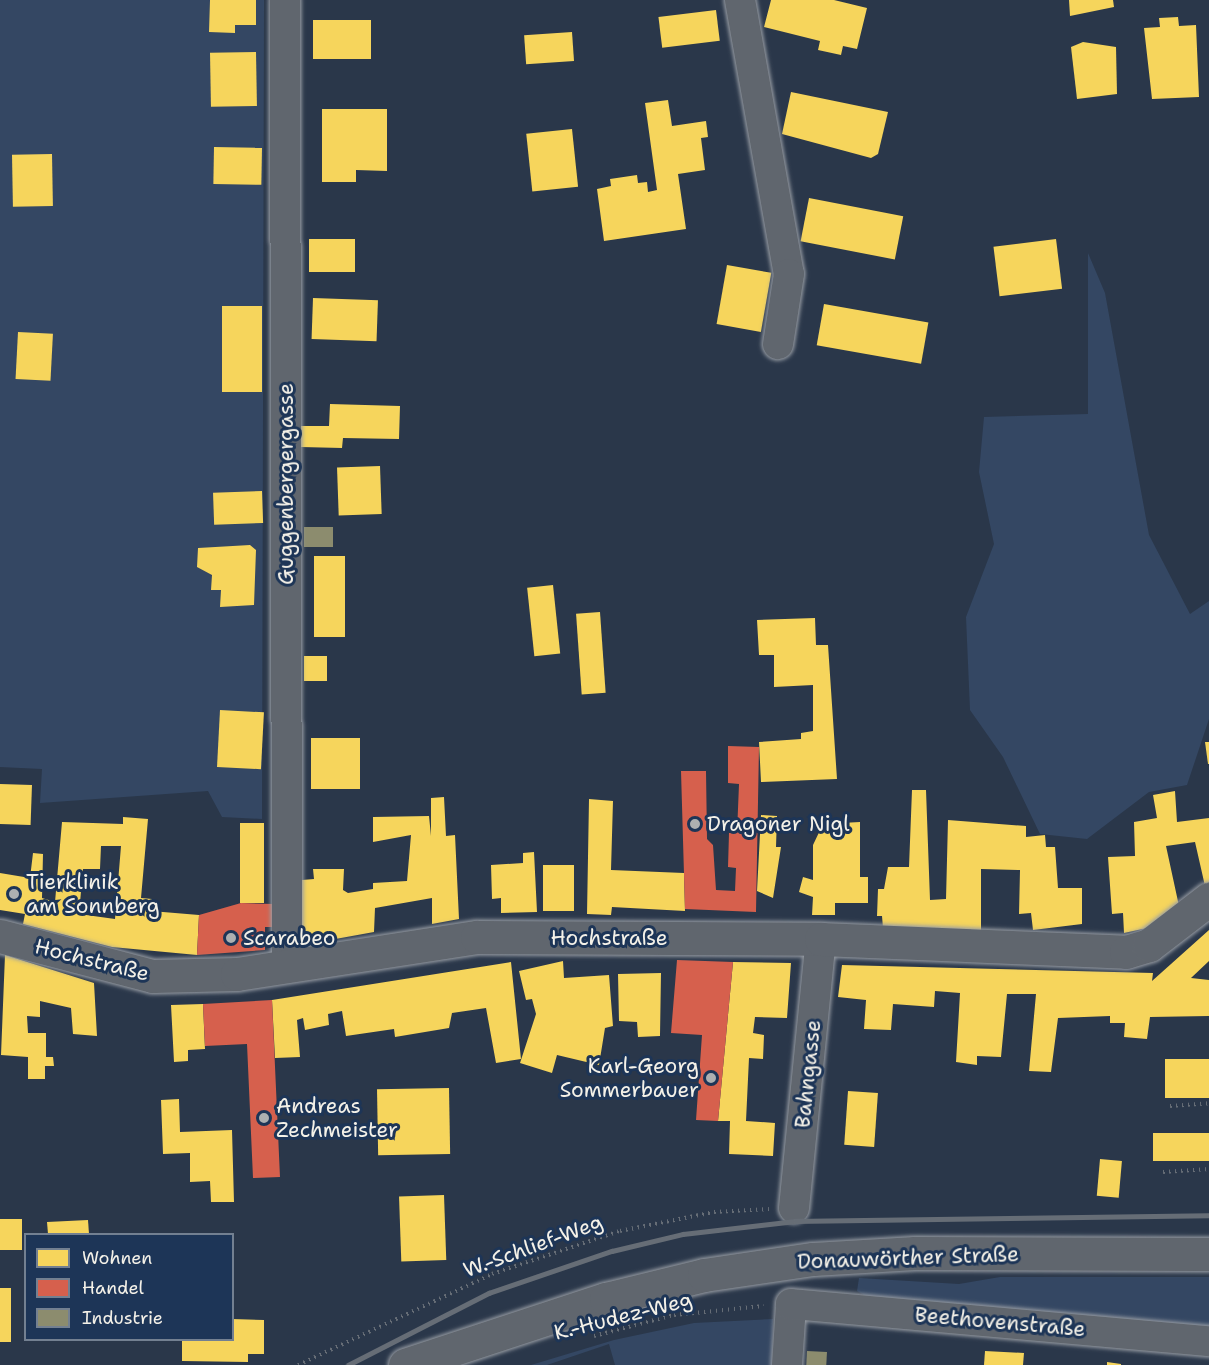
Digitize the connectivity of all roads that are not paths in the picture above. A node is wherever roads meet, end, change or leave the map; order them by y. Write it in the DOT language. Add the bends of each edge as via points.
graph roads {
  1 [pos="285,0"];
  2 [pos="740,0"];
  3 [pos="778,344"];
  4 [pos="1209,899"];
  5 [pos="0,936"];
  6 [pos="821,939"];
  7 [pos="287,968"];
  8 [pos="795,1208"];
  9 [pos="1209,1254"];
  10 [pos="1209,1341"];
  11 [pos="405,1365"];
  12 [pos="787,1365"];
  1 -- 7 [label="street, Guggenbergergasse"];
  2 -- 3 [label="street" via="789,274"];
  4 -- 6 [label="main road, Hochstraße" via="1149,945 1126,952"];
  5 -- 7 [label="main road, Hochstraße" via="153,976"];
  6 -- 7 [label="main road, Hochstraße" via="477,937"];
  6 -- 8 [label="street, Bahngasse"];
  9 -- 11 [label="main road, Donauwörther Straße" via="963,1252 813,1258 704,1275 606,1299"];
  10 -- 12 [label="street, Beethovenstraße" via="791,1304"];
}
